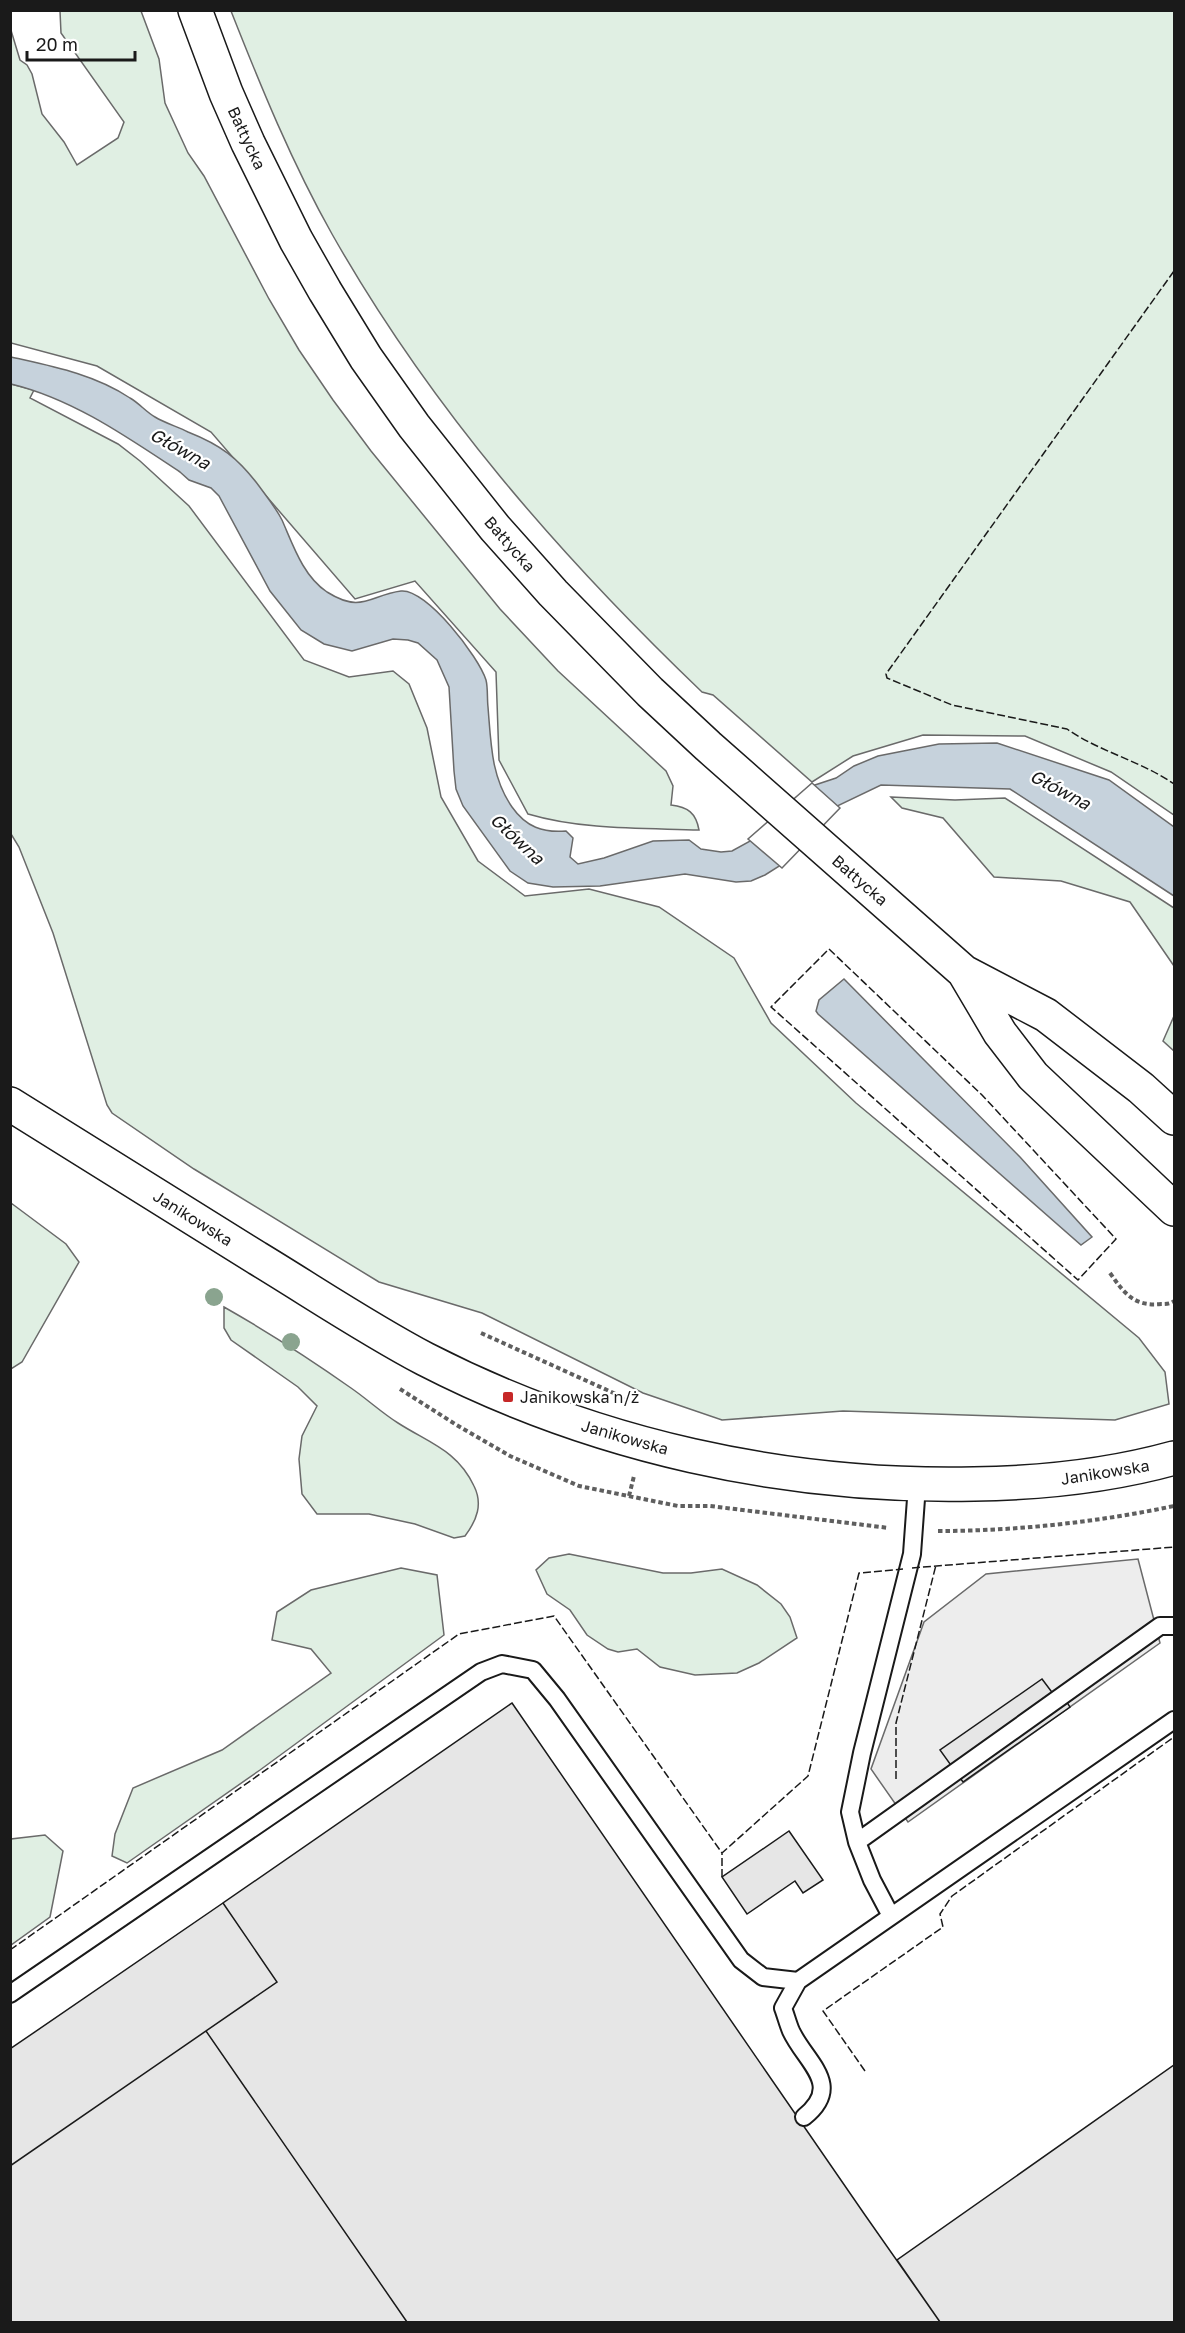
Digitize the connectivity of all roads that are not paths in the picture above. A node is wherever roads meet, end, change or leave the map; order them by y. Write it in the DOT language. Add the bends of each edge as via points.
graph roads {
  1 [pos="195,10"];
  2 [pos="964,972"];
  3 [pos="10,1104"];
  4 [pos="1174,1118"];
  5 [pos="1174,1209"];
  6 [pos="1174,1458"];
  7 [pos="916,1485"];
  8 [pos="1174,1626"];
  9 [pos="1174,1720"];
  10 [pos="857,1842"];
  11 [pos="891,1916"];
  12 [pos="798,1981"];
  13 [pos="10,1994"];
  14 [pos="804,2117"];
  1 -- 2 [label="main road, Bałtycka" via="230,103 296,240 366,358 482,512 553,593 650,692"];
  2 -- 4 [label="main road, Bałtycka" via="1046,1015"];
  2 -- 5 [label="main road, Bałtycka" via="1000,1033 1033,1076"];
  3 -- 7 [label="main road, Janikowska" via="388,1338 508,1397 610,1434 740,1466 848,1481"];
  6 -- 7 [label="main road, Janikowska" via="1111,1472 1011,1484"];
  7 -- 10 [label="lane" via="912,1554 850,1812"];
  8 -- 10 [label="lane" via="1160,1626"];
  9 -- 11 [label="lane"];
  10 -- 11 [label="lane"];
  11 -- 12 [label="lane"];
  12 -- 13 [label="lane" via="763,1977 741,1960 557,1699 533,1670 502,1664 481,1672"];
  12 -- 14 [label="lane" via="783,2008 791,2032 813,2063 823,2090 818,2106"];
}
